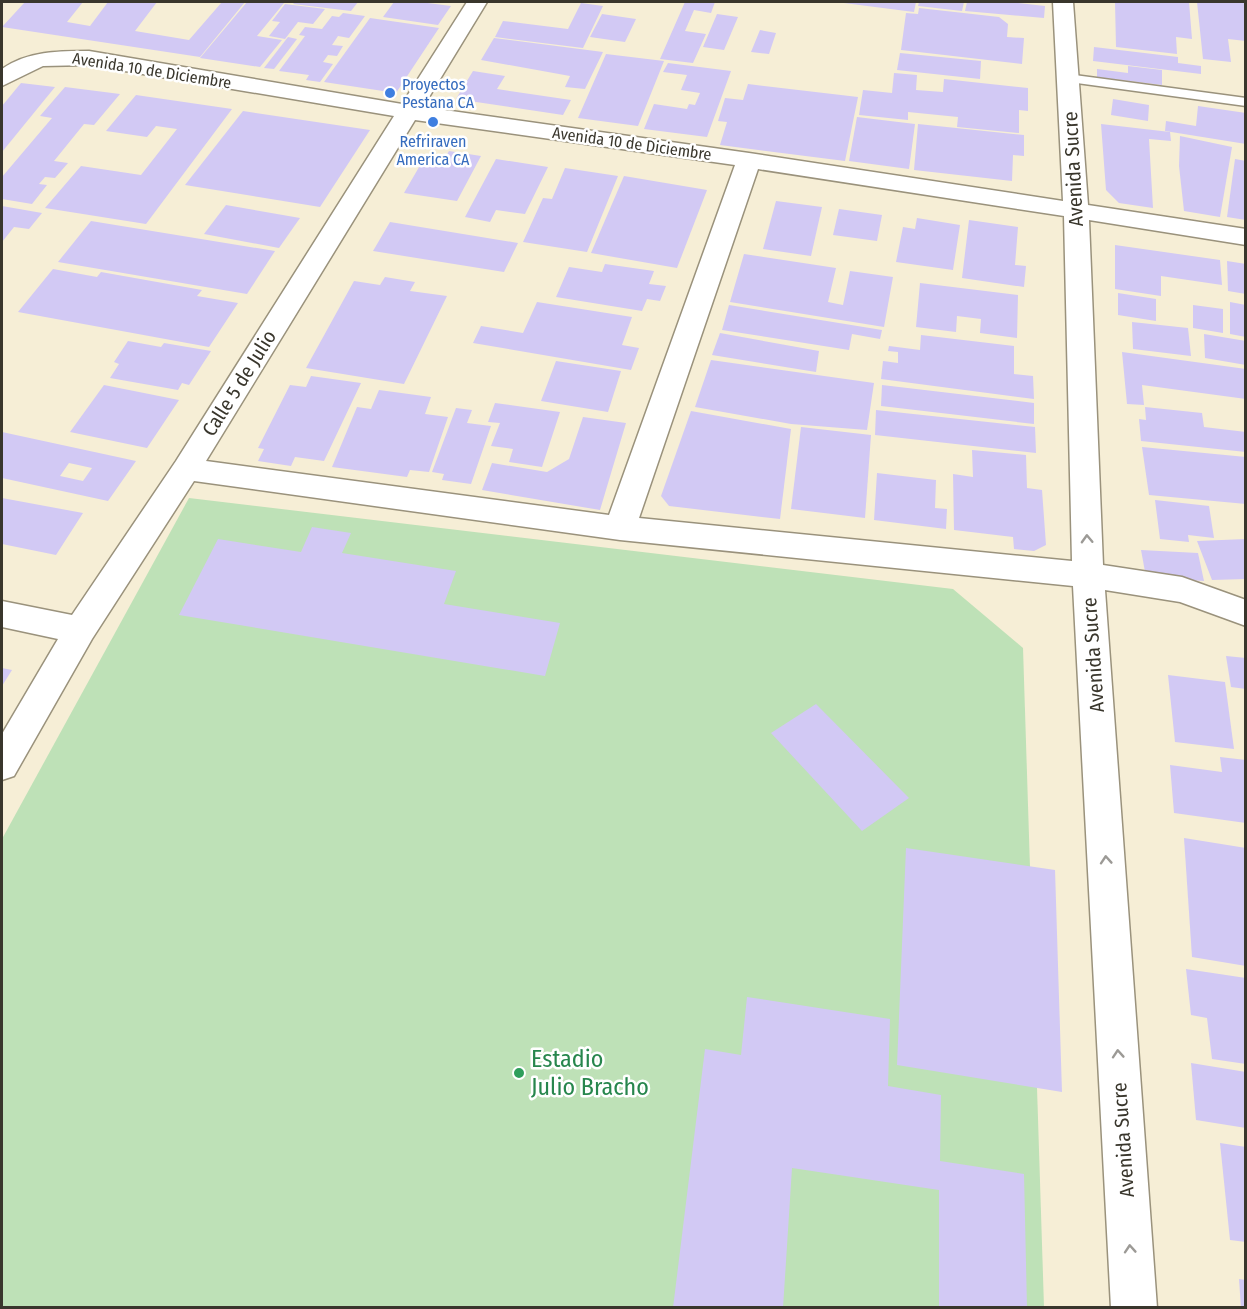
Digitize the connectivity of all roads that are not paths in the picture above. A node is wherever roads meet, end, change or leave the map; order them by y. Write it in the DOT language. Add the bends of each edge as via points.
graph roads {
  1 [pos="477,2"];
  2 [pos="1062,2"];
  3 [pos="11,72"];
  4 [pos="1067,78"];
  5 [pos="1245,102"];
  6 [pos="408,112"];
  7 [pos="749,160"];
  8 [pos="1076,212"];
  9 [pos="1245,237"];
  10 [pos="186,469"];
  11 [pos="620,528"];
  12 [pos="1088,575"];
  13 [pos="1245,613"];
  14 [pos="2,614"];
  15 [pos="80,630"];
  16 [pos="2,765"];
  17 [pos="1134,1308"];
  1 -- 6 [label="street, Calle 5 de Julio"];
  2 -- 4 [label="street, Avenida Sucre"];
  3 -- 6 [label="street, Avenida 10 de Diciembre" via="54,57 89,58"];
  4 -- 5 [label="lane"];
  4 -- 8 [label="street, Avenida Sucre"];
  6 -- 7 [label="street, Avenida 10 de Diciembre"];
  6 -- 10 [label="street, Calle 5 de Julio"];
  7 -- 8 [label="street, Avenida 10 de Diciembre"];
  7 -- 11 [label="street"];
  8 -- 9 [label="street, Avenida 10 de Diciembre"];
  12 -- 8 [label="street, Avenida Sucre, one-way"];
  10 -- 11 [label="street"];
  10 -- 15 [label="street, Calle 5 de Julio"];
  11 -- 12 [label="street"];
  12 -- 13 [label="street" via="1182,590"];
  17 -- 12 [label="street, Avenida Sucre, one-way"];
  14 -- 15 [label="street"];
  15 -- 16 [label="street, Calle 5 de Julio"];
}
